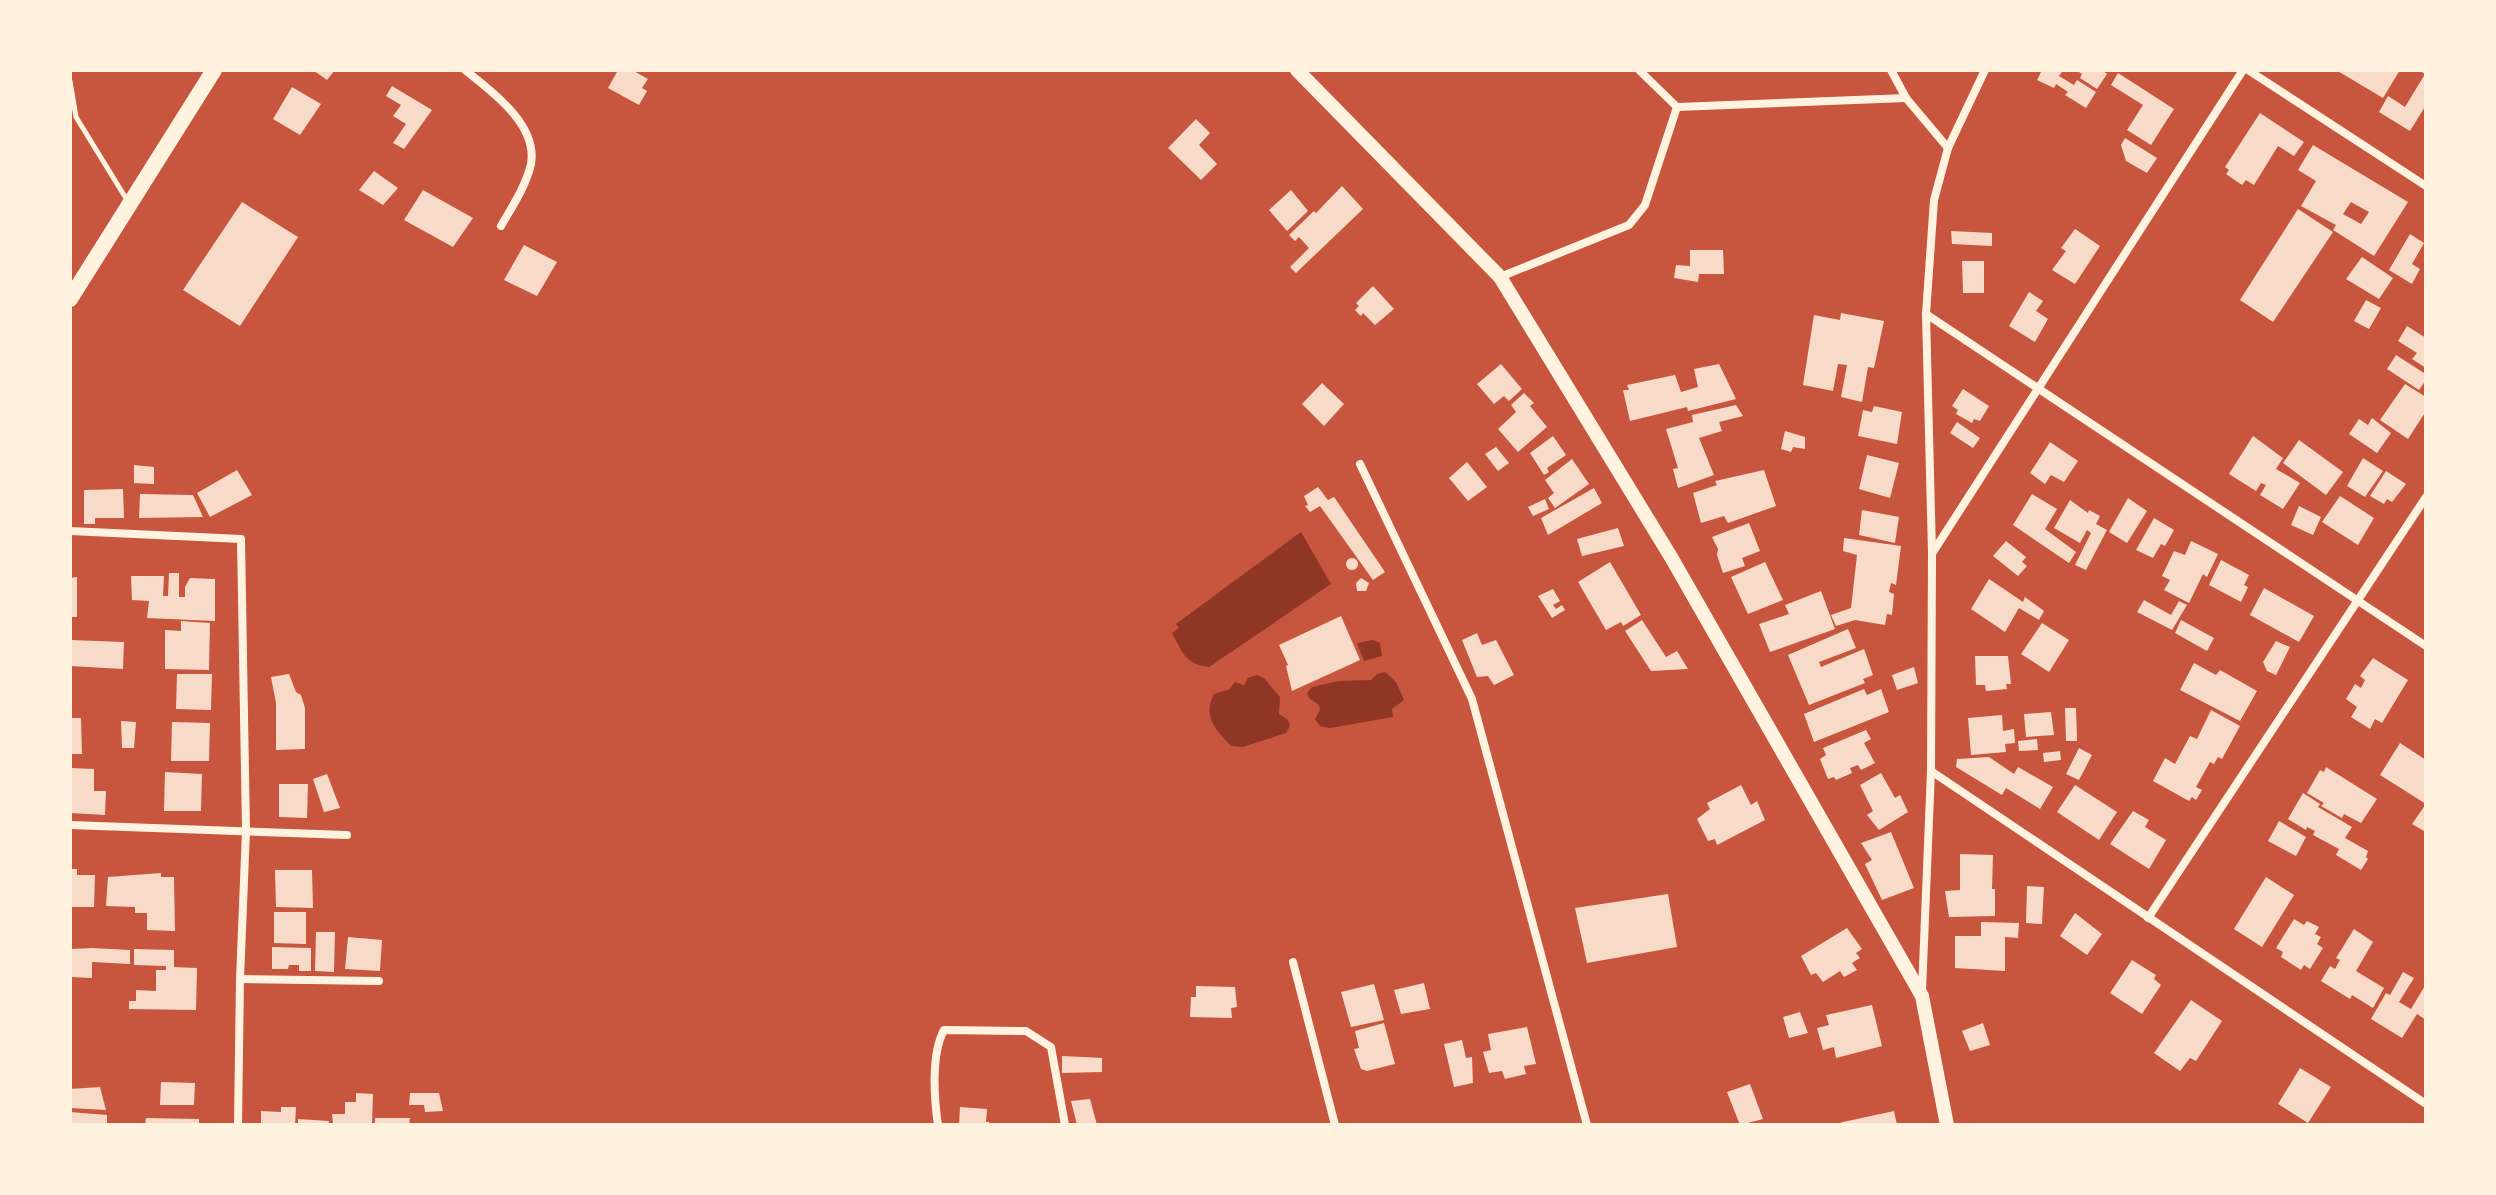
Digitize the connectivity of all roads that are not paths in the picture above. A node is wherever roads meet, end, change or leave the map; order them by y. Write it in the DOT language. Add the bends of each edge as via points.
graph roads {
  1 [pos="214,70"];
  2 [pos="465,70"];
  3 [pos="1297,70"];
  4 [pos="1639,70"];
  5 [pos="1891,70"];
  6 [pos="1985,70"];
  7 [pos="2245,70"];
  8 [pos="70,81"];
  9 [pos="1906,98"];
  10 [pos="1677,107"];
  11 [pos="1948,148"];
  12 [pos="2426,186"];
  13 [pos="129,204"];
  14 [pos="501,226"];
  15 [pos="1500,277"];
  16 [pos="70,299"];
  17 [pos="1926,314"];
  18 [pos="2038,389"];
  19 [pos="1360,464"];
  20 [pos="2426,497"];
  21 [pos="70,531"];
  22 [pos="1932,553"];
  23 [pos="2357,602"];
  24 [pos="2426,646"];
  25 [pos="1931,771"];
  26 [pos="70,825"];
  27 [pos="246,831"];
  28 [pos="347,835"];
  29 [pos="2148,918"];
  30 [pos="1293,962"];
  31 [pos="240,979"];
  32 [pos="379,981"];
  33 [pos="1922,996"];
  34 [pos="2426,1104"];
  35 [pos="238,1125"];
  36 [pos="938,1125"];
  37 [pos="1065,1125"];
  38 [pos="1335,1125"];
  39 [pos="1587,1125"];
  40 [pos="1947,1125"];
  1 -- 13 [label="highway"];
  2 -- 14 [label="street" via="518,120 531,145 531,163"];
  3 -- 15 [label="main road"];
  4 -- 10 [label="street"];
  5 -- 9 [label="street"];
  6 -- 11 [label="street"];
  7 -- 12 [label="street"];
  7 -- 18 [label="street"];
  8 -- 13 [label="lane" via="76,117"];
  9 -- 10 [label="street"];
  9 -- 11 [label="street"];
  10 -- 15 [label="street" via="1645,205 1629,225"];
  11 -- 17 [label="street" via="1934,200"];
  13 -- 16 [label="highway"];
  15 -- 33 [label="main road" via="1671,557"];
  17 -- 18 [label="street"];
  17 -- 22 [label="street"];
  18 -- 22 [label="street"];
  18 -- 23 [label="street"];
  19 -- 39 [label="street" via="1472,699"];
  20 -- 23 [label="street"];
  21 -- 27 [label="street" via="241,539"];
  22 -- 25 [label="street"];
  23 -- 24 [label="street"];
  23 -- 29 [label="street"];
  25 -- 29 [label="street"];
  25 -- 33 [label="street"];
  26 -- 27 [label="street"];
  27 -- 28 [label="street"];
  27 -- 31 [label="street"];
  29 -- 34 [label="street"];
  30 -- 38 [label="street"];
  31 -- 32 [label="street"];
  31 -- 35 [label="street"];
  33 -- 40 [label="main road"];
  36 -- 37 [label="street" via="933,1094 944,1030 1026,1031 1051,1047"];
}
